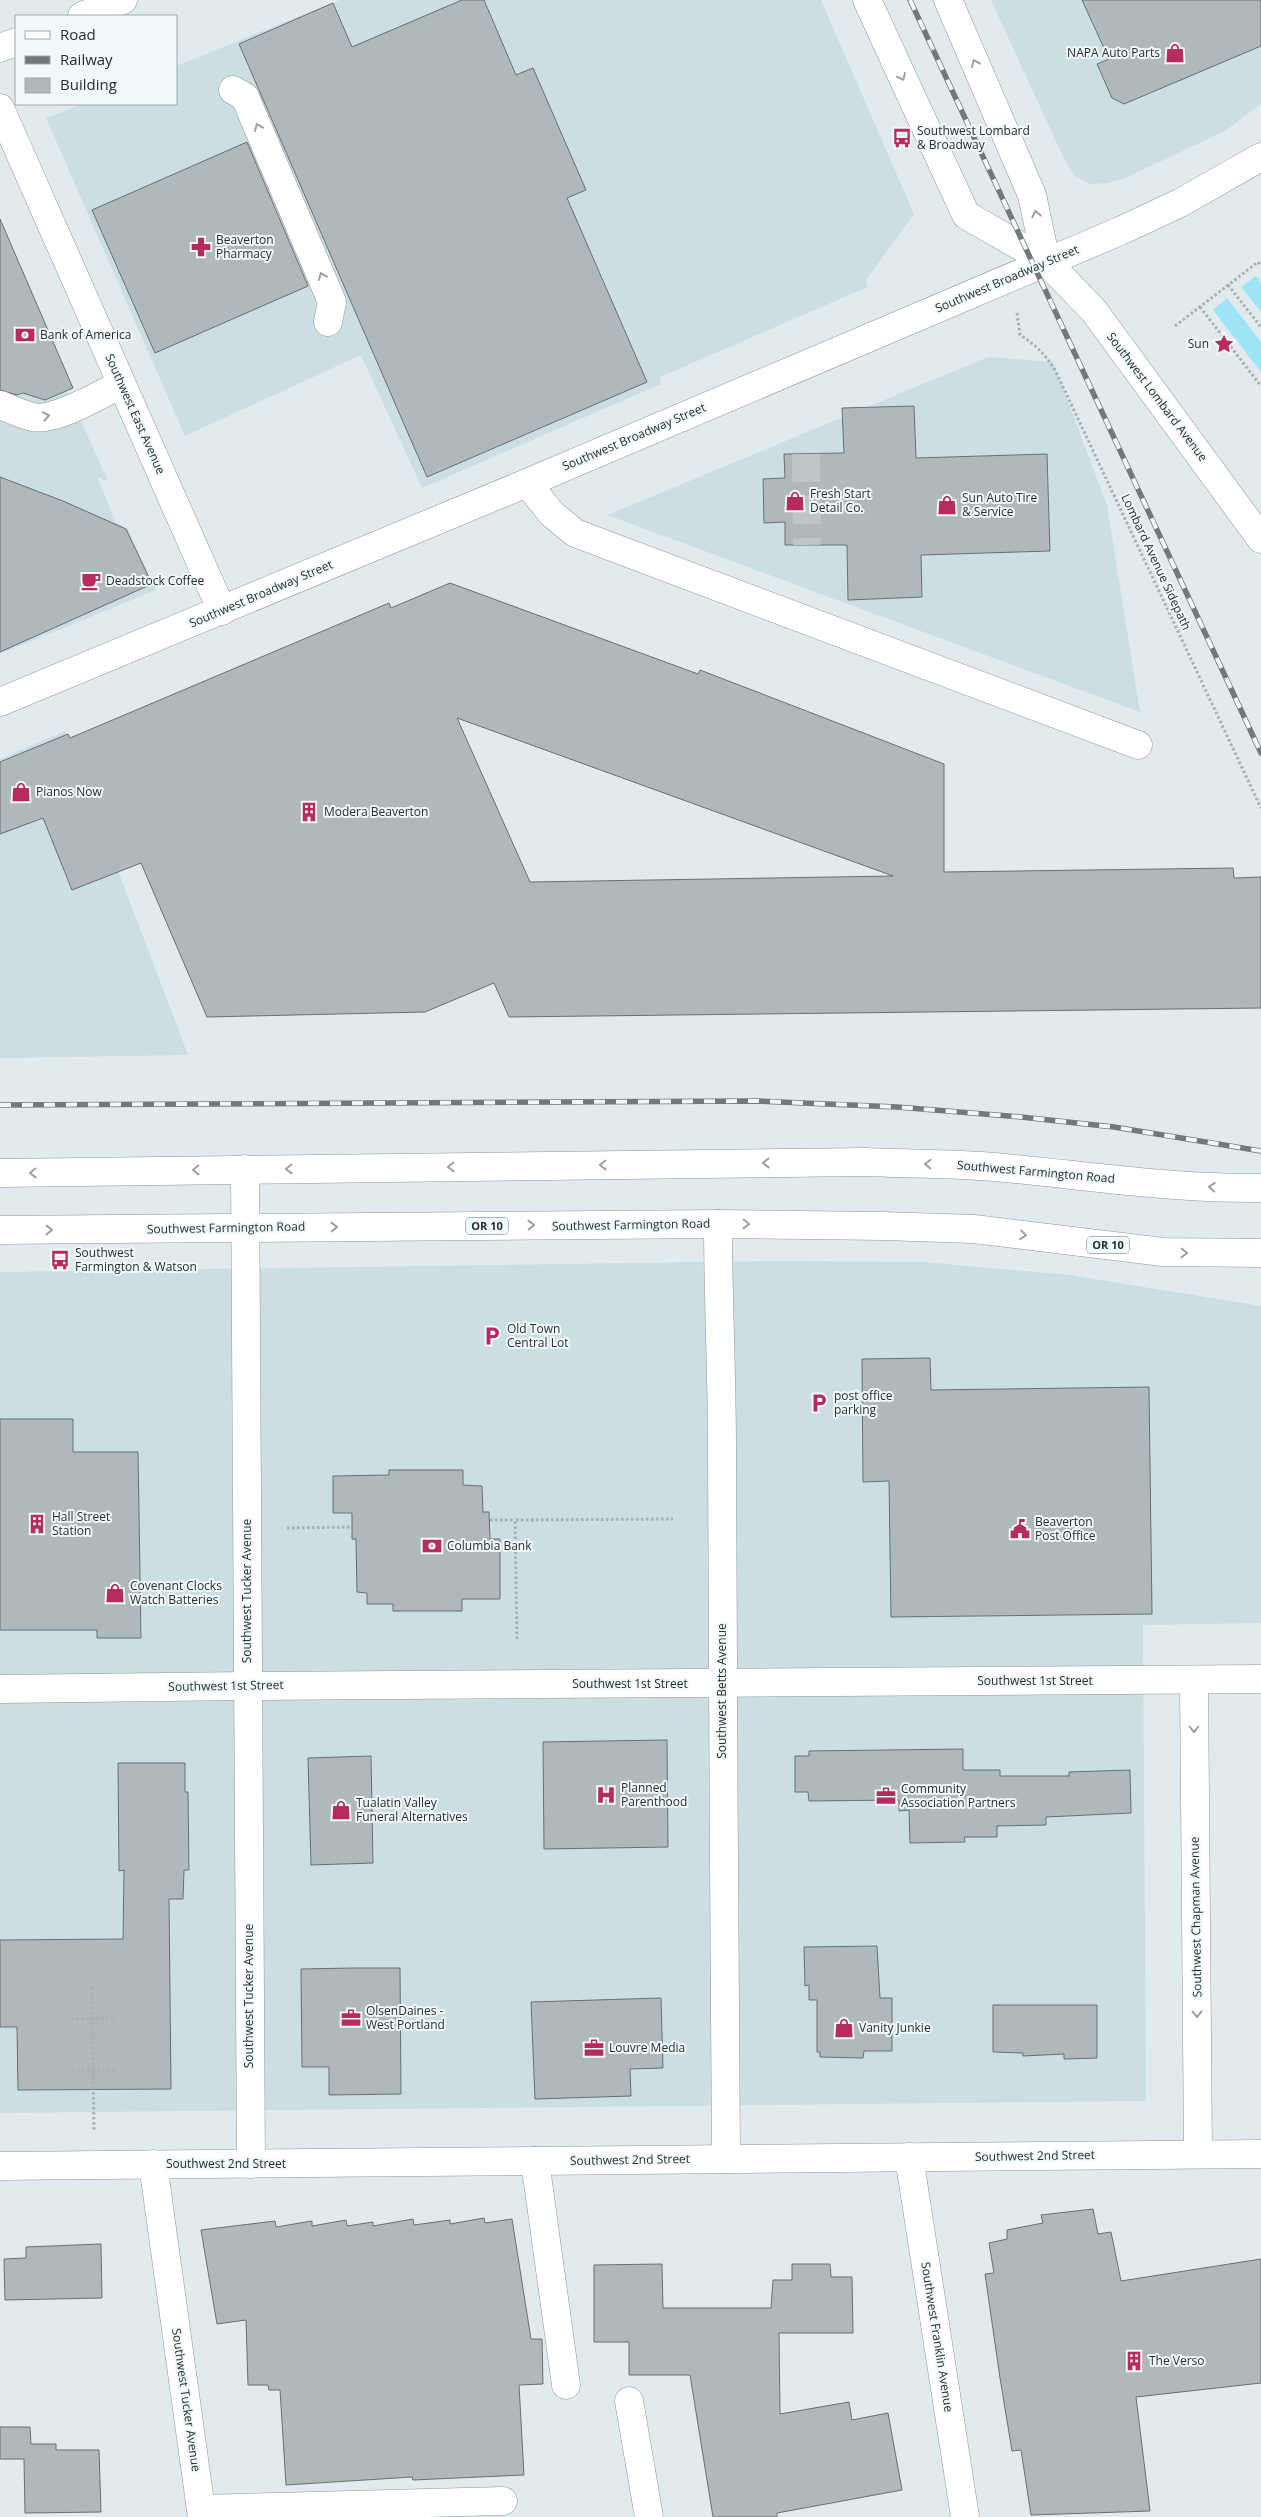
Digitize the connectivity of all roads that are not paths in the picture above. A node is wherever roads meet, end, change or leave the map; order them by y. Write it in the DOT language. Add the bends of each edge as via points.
graph roads {
  1 [pos="123,0"];
  2 [pos="868,0"];
  3 [pos="948,0"];
  4 [pos="85,15"];
  5 [pos="15,42"];
  6 [pos="0,48"];
  7 [pos="233,90"];
  8 [pos="0,108"];
  9 [pos="1261,157"];
  10 [pos="1046,261"];
  11 [pos="328,322"];
  12 [pos="121,384"];
  13 [pos="0,405"];
  14 [pos="527,483"];
  15 [pos="1261,539"];
  16 [pos="222,611"];
  17 [pos="0,702"];
  18 [pos="1138,745"];
  19 [pos="245,1169"];
  20 [pos="0,1173"];
  21 [pos="1261,1188"];
  22 [pos="718,1224"];
  23 [pos="245,1228"];
  24 [pos="0,1230"];
  25 [pos="1255,1256"];
  26 [pos="1261,1679"];
  27 [pos="1194,1680"];
  28 [pos="722,1684"];
  29 [pos="247,1686"];
  30 [pos="0,1689"];
  31 [pos="1198,2154"];
  32 [pos="1261,2154"];
  33 [pos="909,2157"];
  34 [pos="726,2159"];
  35 [pos="535,2161"];
  36 [pos="153,2164"];
  37 [pos="250,2164"];
  38 [pos="0,2166"];
  39 [pos="566,2385"];
  40 [pos="629,2401"];
  41 [pos="503,2501"];
  42 [pos="202,2513"];
  43 [pos="649,2517"];
  44 [pos="965,2517"];
  1 -- 4 [label="street"];
  2 -- 10 [label="street, Southwest Lombard Avenue, one-way" via="966,215"];
  10 -- 3 [label="street, one-way" via="1032,195"];
  5 -- 6 [label="street"];
  11 -- 7 [label="street, one-way" via="332,302 245,97"];
  8 -- 12 [label="street, Southwest East Avenue"];
  9 -- 10 [label="street, Southwest Broadway Street" via="1180,203"];
  10 -- 14 [label="street, Southwest Broadway Street"];
  10 -- 15 [label="street, Southwest Lombard Avenue" via="1094,311"];
  13 -- 12 [label="street, one-way" via="34,418 43,418"];
  12 -- 16 [label="street, Southwest East Avenue"];
  14 -- 16 [label="street, Southwest Broadway Street"];
  14 -- 18 [label="street" via="552,514 575,533"];
  16 -- 17 [label="street, Southwest Broadway Street"];
  19 -- 20 [label="street, Southwest Farmington Road, one-way"];
  21 -- 19 [label="street, Southwest Farmington Road, one-way" via="1158,1183 992,1167 866,1162"];
  19 -- 23 [label="street, Southwest Tucker Avenue"];
  23 -- 22 [label="street, Southwest Farmington Road / OR 10, one-way"];
  22 -- 25 [label="street, Southwest Farmington Road / OR 10, one-way" via="974,1229 1164,1252"];
  22 -- 28 [label="street, Southwest Betts Avenue"];
  24 -- 23 [label="street, Southwest Farmington Road / OR 10, one-way"];
  23 -- 29 [label="street, Southwest Tucker Avenue"];
  26 -- 27 [label="street, Southwest 1st Street"];
  27 -- 28 [label="street, Southwest 1st Street"];
  27 -- 31 [label="street, Southwest Chapman Avenue, one-way"];
  28 -- 29 [label="street, Southwest 1st Street"];
  28 -- 34 [label="street, Southwest Betts Avenue"];
  29 -- 30 [label="street, Southwest 1st Street"];
  29 -- 37 [label="street, Southwest Tucker Avenue"];
  31 -- 32 [label="street, Southwest 2nd Street"];
  31 -- 33 [label="street, Southwest 2nd Street"];
  33 -- 34 [label="street, Southwest 2nd Street"];
  33 -- 44 [label="street, Southwest Franklin Avenue"];
  34 -- 35 [label="street, Southwest 2nd Street"];
  35 -- 37 [label="street, Southwest 2nd Street"];
  35 -- 39 [label="street"];
  36 -- 37 [label="street, Southwest 2nd Street"];
  36 -- 38 [label="street, Southwest 2nd Street"];
  36 -- 42 [label="street, Southwest Tucker Avenue"];
  40 -- 43 [label="street"];
  41 -- 42 [label="street"];
}
